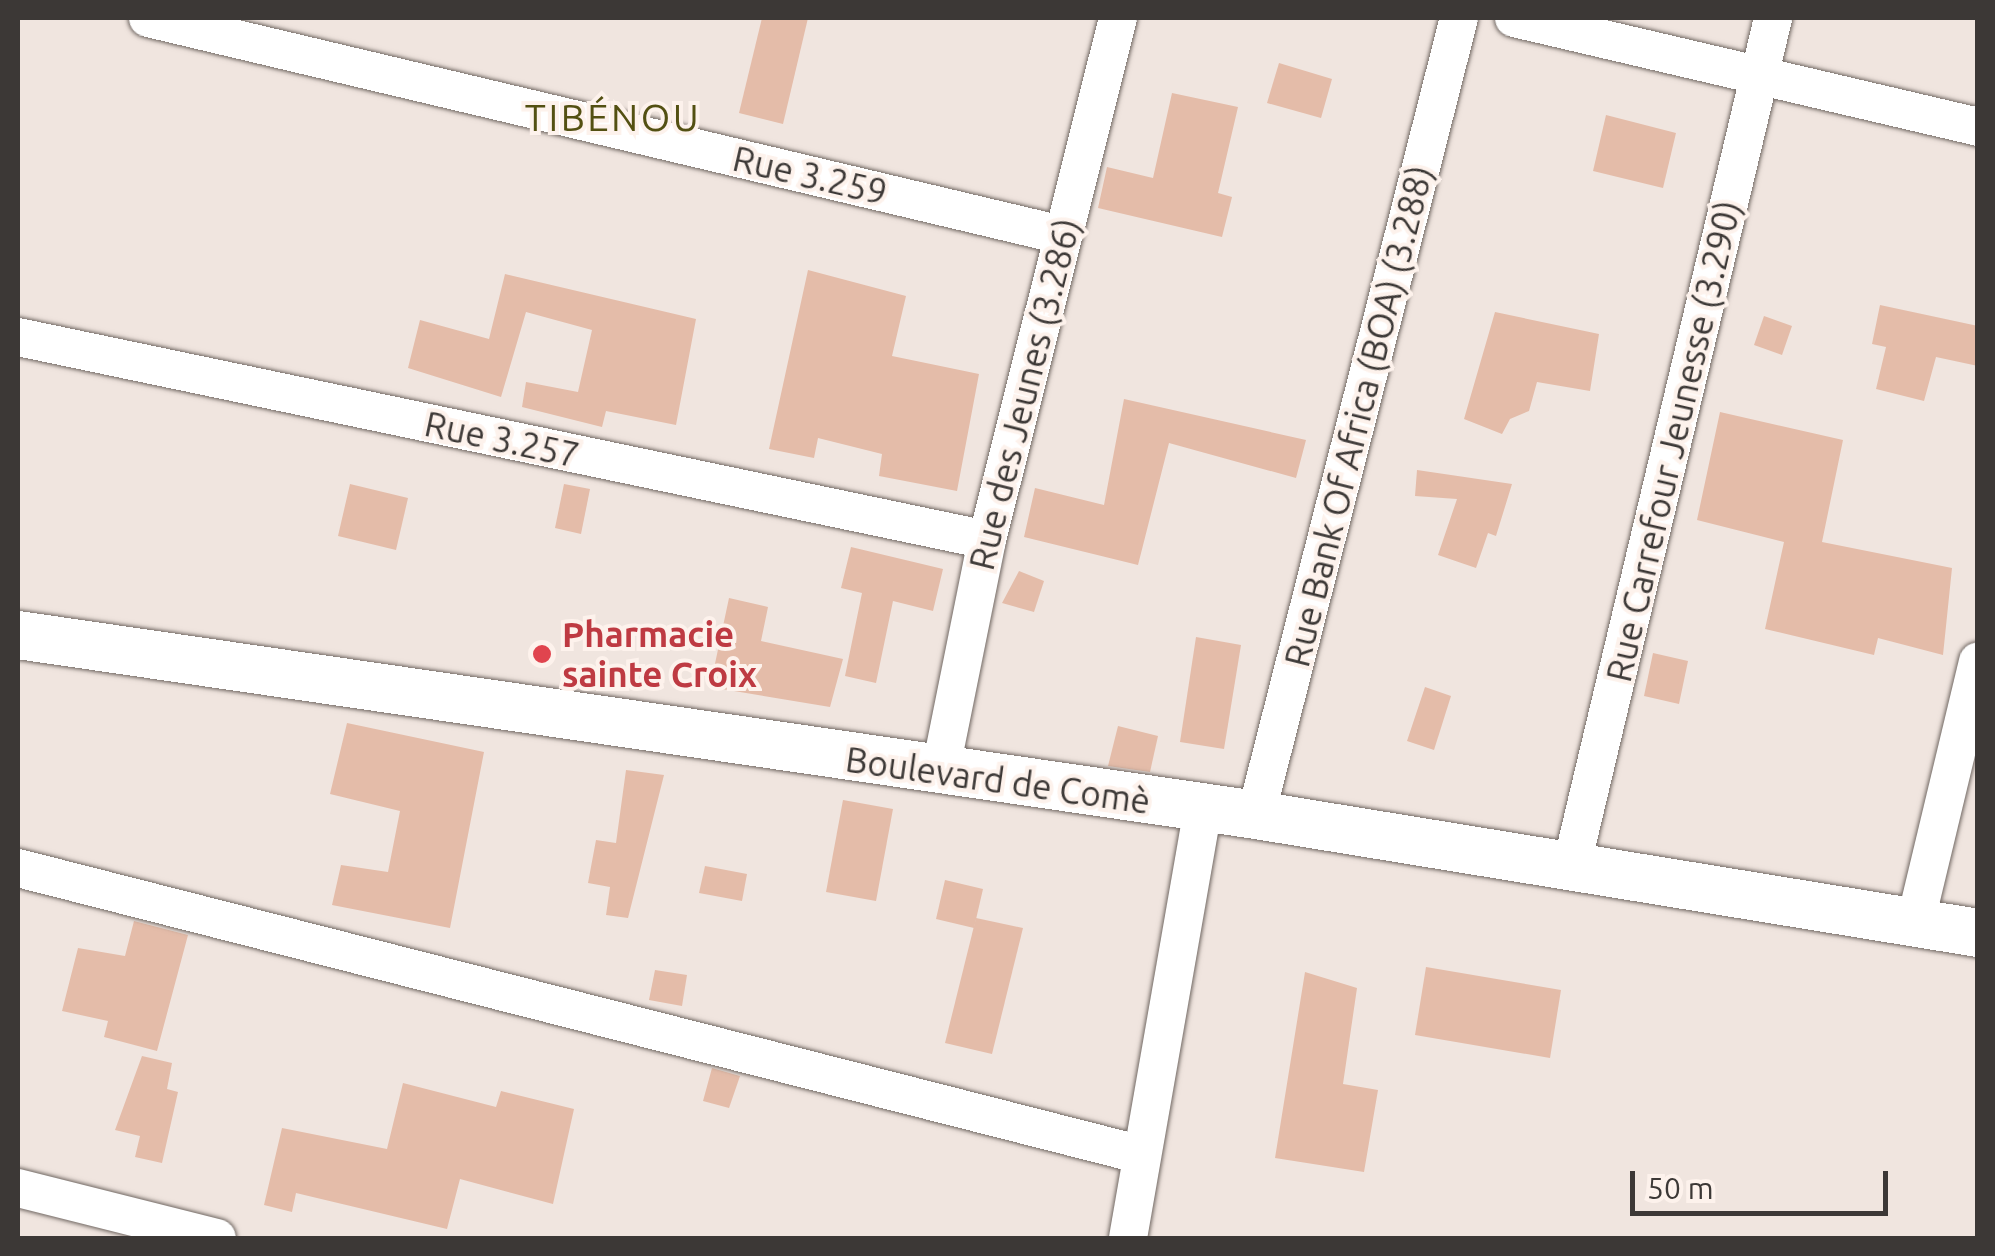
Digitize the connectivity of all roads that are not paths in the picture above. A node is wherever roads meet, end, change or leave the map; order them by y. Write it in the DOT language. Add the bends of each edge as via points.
graph roads {
  1 [pos="148,18"];
  2 [pos="1118,18"];
  3 [pos="1459,18"];
  4 [pos="1514,18"];
  5 [pos="1773,18"];
  6 [pos="1760,75"];
  7 [pos="1978,127"];
  8 [pos="1062,235"];
  9 [pos="18,337"];
  10 [pos="987,540"];
  11 [pos="18,635"];
  12 [pos="1978,660"];
  13 [pos="940,773"];
  14 [pos="1203,809"];
  15 [pos="1256,815"];
  16 [pos="1572,864"];
  17 [pos="18,868"];
  18 [pos="1916,924"];
  19 [pos="1978,933"];
  20 [pos="1138,1154"];
  21 [pos="18,1188"];
  22 [pos="216,1238"];
  23 [pos="1128,1238"];
  1 -- 8 [label="street, Rue 3.259"];
  2 -- 8 [label="street, Rue des Jeunes (3.286)"];
  3 -- 15 [label="street, Rue Bank Of Africa (BOA) (3.288)"];
  4 -- 6 [label="street"];
  5 -- 6 [label="street, Rue Carrefour Jeunesse (3.290)"];
  6 -- 7 [label="street"];
  6 -- 16 [label="street, Rue Carrefour Jeunesse (3.290)"];
  8 -- 10 [label="street, Rue des Jeunes (3.286)"];
  9 -- 10 [label="street, Rue 3.257"];
  10 -- 13 [label="street, Rue des Jeunes (3.286)"];
  11 -- 13 [label="main road, Boulevard de Comè"];
  12 -- 18 [label="street"];
  13 -- 14 [label="main road, Boulevard de Comè"];
  14 -- 15 [label="main road, Boulevard de Comè"];
  14 -- 20 [label="street"];
  15 -- 16 [label="main road, Boulevard de Comè"];
  16 -- 18 [label="main road, Boulevard de Comè"];
  17 -- 20 [label="street"];
  18 -- 19 [label="main road, Boulevard de Comè"];
  20 -- 23 [label="street"];
  21 -- 22 [label="street"];
}
